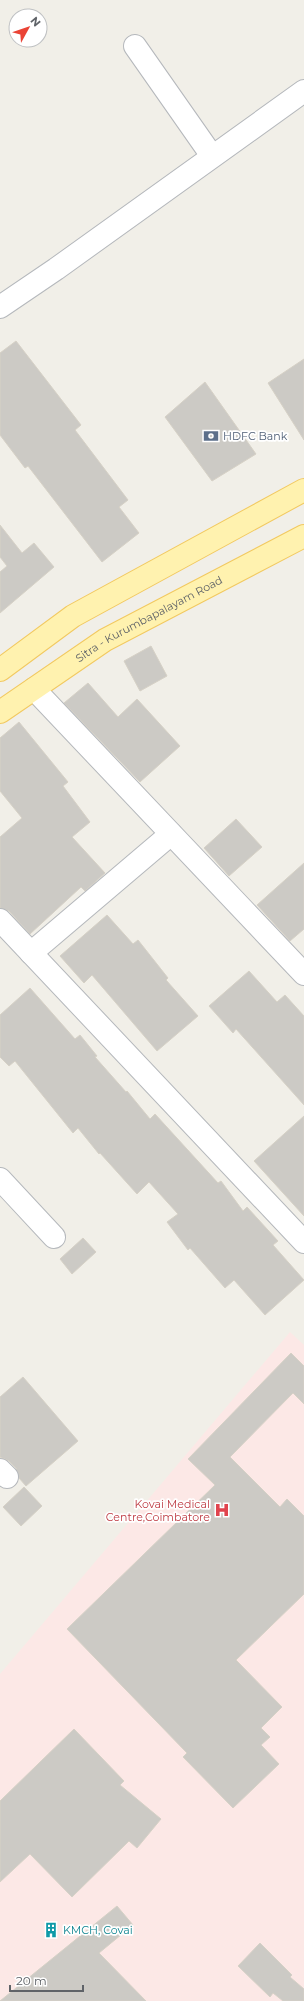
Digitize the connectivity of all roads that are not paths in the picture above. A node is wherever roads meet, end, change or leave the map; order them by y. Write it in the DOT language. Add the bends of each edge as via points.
graph roads {
  1 [pos="135,46"];
  2 [pos="304,91"];
  3 [pos="212,156"];
  4 [pos="0,307"];
  5 [pos="304,490"];
  6 [pos="304,536"];
  7 [pos="0,670"];
  8 [pos="34,689"];
  9 [pos="0,712"];
  10 [pos="172,834"];
  11 [pos="0,920"];
  12 [pos="31,953"];
  13 [pos="304,974"];
  14 [pos="0,1179"];
  15 [pos="54,1237"];
  16 [pos="304,1242"];
  1 -- 3 [label="street"];
  2 -- 3 [label="street"];
  3 -- 4 [label="street"];
  5 -- 7 [label="main road" via="73,616"];
  6 -- 8 [label="main road, Sitra - Kurumbapalayam Road" via="105,640"];
  8 -- 9 [label="main road, Sitra - Kurumbapalayam Road"];
  8 -- 10 [label="street"];
  10 -- 12 [label="street"];
  10 -- 13 [label="street"];
  11 -- 12 [label="street"];
  12 -- 16 [label="street"];
  14 -- 15 [label="street"];
}
